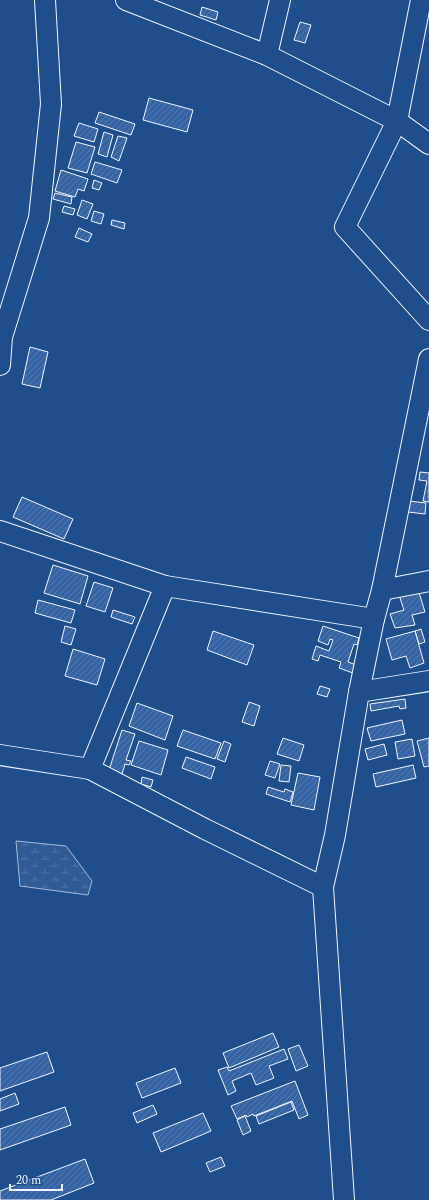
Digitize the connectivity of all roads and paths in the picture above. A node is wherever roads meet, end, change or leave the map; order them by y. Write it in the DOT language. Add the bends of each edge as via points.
graph roads {
  1 [pos="45,0"];
  2 [pos="280,0"];
  3 [pos="421,0"];
  4 [pos="139,2"];
  5 [pos="267,55"];
  6 [pos="397,121"];
  7 [pos="429,144"];
  8 [pos="429,320"];
  9 [pos="1,337"];
  10 [pos="429,359"];
  11 [pos="0,365"];
  12 [pos="0,531"];
  13 [pos="429,581"];
  14 [pos="165,586"];
  15 [pos="382,590"];
  16 [pos="374,619"];
  17 [pos="429,681"];
  18 [pos="359,692"];
  19 [pos="0,755"];
  20 [pos="90,769"];
  21 [pos="323,887"];
  22 [pos="344,1200"];
  1 -- 9 [label="street" via="51,104 39,218"];
  2 -- 5 [label="street"];
  3 -- 6 [label="street"];
  4 -- 5 [label="street"];
  5 -- 6 [label="street"];
  6 -- 7 [label="street"];
  6 -- 8 [label="street" via="345,227"];
  9 -- 11 [label="street"];
  10 -- 15 [label="street"];
  12 -- 14 [label="street"];
  13 -- 15 [label="street"];
  14 -- 16 [label="street"];
  14 -- 20 [label="street"];
  15 -- 16 [label="street"];
  16 -- 18 [label="street"];
  17 -- 18 [label="street"];
  18 -- 21 [label="street" via="335,835"];
  19 -- 20 [label="street"];
  20 -- 21 [label="street"];
  21 -- 22 [label="street"];
}
